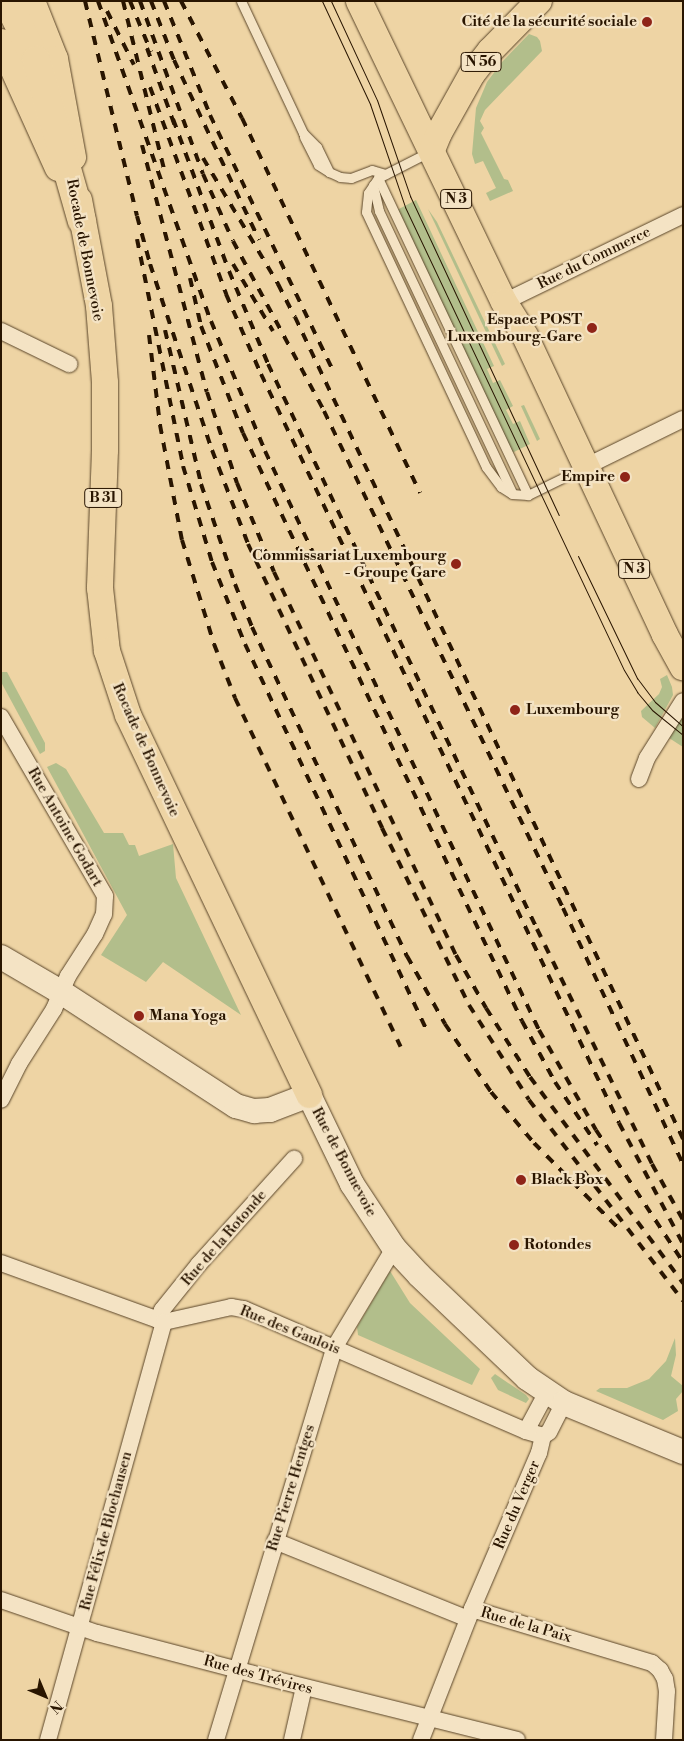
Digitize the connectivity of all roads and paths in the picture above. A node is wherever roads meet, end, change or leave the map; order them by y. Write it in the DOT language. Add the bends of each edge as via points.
graph roads {
  1 [pos="7,1"];
  2 [pos="32,1"];
  3 [pos="241,1"];
  4 [pos="359,1"];
  5 [pos="539,1"];
  6 [pos="1,42"];
  7 [pos="432,150"];
  8 [pos="379,179"];
  9 [pos="683,214"];
  10 [pos="82,221"];
  11 [pos="504,302"];
  12 [pos="448,329"];
  13 [pos="1,331"];
  14 [pos="426,340"];
  15 [pos="444,350"];
  16 [pos="462,359"];
  17 [pos="69,364"];
  18 [pos="440,370"];
  19 [pos="683,419"];
  20 [pos="585,467"];
  21 [pos="512,494"];
  22 [pos="528,495"];
  23 [pos="678,650"];
  24 [pos="683,701"];
  25 [pos="1,717"];
  26 [pos="639,779"];
  27 [pos="1,957"];
  28 [pos="61,992"];
  29 [pos="308,1096"];
  30 [pos="1,1100"];
  31 [pos="294,1159"];
  32 [pos="394,1248"];
  33 [pos="1,1263"];
  34 [pos="161,1321"];
  35 [pos="334,1348"];
  36 [pos="556,1398"];
  37 [pos="526,1431"];
  38 [pos="544,1436"];
  39 [pos="683,1452"];
  40 [pos="275,1541"];
  41 [pos="1,1600"];
  42 [pos="470,1614"];
  43 [pos="80,1628"];
  44 [pos="236,1670"];
  45 [pos="304,1687"];
  46 [pos="428,1719"];
  47 [pos="48,1740"];
  48 [pos="216,1740"];
  49 [pos="292,1740"];
  50 [pos="421,1740"];
  51 [pos="517,1740"];
  52 [pos="664,1740"];
  1 -- 10 [label="highway, Rocade de Bonnevoie / B 31" via="36,60"];
  2 -- 10 [label="main road, B 31" via="55,59"];
  3 -- 8 [label="lane" via="303,133 317,148 329,172 340,178 351,178 372,170"];
  4 -- 7 [label="main road, N 3"];
  5 -- 7 [label="main road, N 56" via="472,74"];
  6 -- 10 [label="main road, B 31"];
  7 -- 8 [label="lane"];
  7 -- 11 [label="main road, N 3"];
  8 -- 12 [label="lane"];
  8 -- 14 [label="lane" via="367,200 366,212"];
  8 -- 15 [label="lane" via="379,212"];
  9 -- 11 [label="street, Rue du Commerce"];
  10 -- 29 [label="main road, Rocade de Bonnevoie / B 31" via="99,306 104,383 100,588 107,651 128,715"];
  11 -- 20 [label="main road, N 3" via="525,336"];
  12 -- 15 [label="lane"];
  12 -- 16 [label="lane"];
  13 -- 17 [label="street"];
  14 -- 15 [label="lane"];
  14 -- 18 [label="lane"];
  15 -- 16 [label="lane"];
  15 -- 18 [label="lane"];
  15 -- 21 [label="lane"];
  16 -- 22 [label="lane"];
  18 -- 21 [label="lane" via="490,474"];
  19 -- 20 [label="street"];
  20 -- 22 [label="lane"];
  20 -- 23 [label="main road, N 3"];
  21 -- 22 [label="lane"];
  24 -- 26 [label="street" via="647,758"];
  25 -- 28 [label="street, Rue Antoine Godart" via="105,896 104,914 95,934"];
  27 -- 28 [label="main road, Rue de Bonnevoie"];
  28 -- 29 [label="main road, Rue de Bonnevoie" via="236,1106 254,1111 270,1110"];
  28 -- 30 [label="street, Rue Antoine Godart"];
  29 -- 32 [label="main road, Rue de Bonnevoie" via="352,1184"];
  31 -- 34 [label="street, Rue de la Rotonde" via="199,1264 162,1310"];
  32 -- 35 [label="street, Rue Pierre Hentges"];
  32 -- 36 [label="main road, Rue de Bonnevoie" via="521,1372"];
  33 -- 34 [label="street"];
  34 -- 35 [label="street, Rue des Gaulois" via="231,1306"];
  34 -- 43 [label="street, Rue Félix de Blochausen"];
  35 -- 37 [label="street, Rue des Gaulois"];
  35 -- 40 [label="street, Rue Pierre Hentges"];
  36 -- 37 [label="street"];
  36 -- 38 [label="street, Rue du Verger" via="549,1432"];
  36 -- 39 [label="main road, Rue de Bonnevoie"];
  37 -- 38 [label="street, Rue des Gaulois"];
  38 -- 42 [label="street, Rue du Verger"];
  40 -- 42 [label="street, Rue de la Paix"];
  40 -- 44 [label="street, Rue Pierre Hentges"];
  41 -- 43 [label="street, Rue des Trévires"];
  42 -- 46 [label="street, Rue du Verger"];
  42 -- 52 [label="street, Rue de la Paix" via="652,1662 666,1679"];
  43 -- 44 [label="street, Rue des Trévires"];
  43 -- 47 [label="street, Rue Félix de Blochausen"];
  44 -- 45 [label="street, Rue des Trévires"];
  44 -- 48 [label="street, Rue Pierre Hentges"];
  45 -- 46 [label="street, Rue des Trévires"];
  45 -- 49 [label="street"];
  46 -- 50 [label="street, Rue du Verger"];
  46 -- 51 [label="street, Rue des Trévires"];
}
